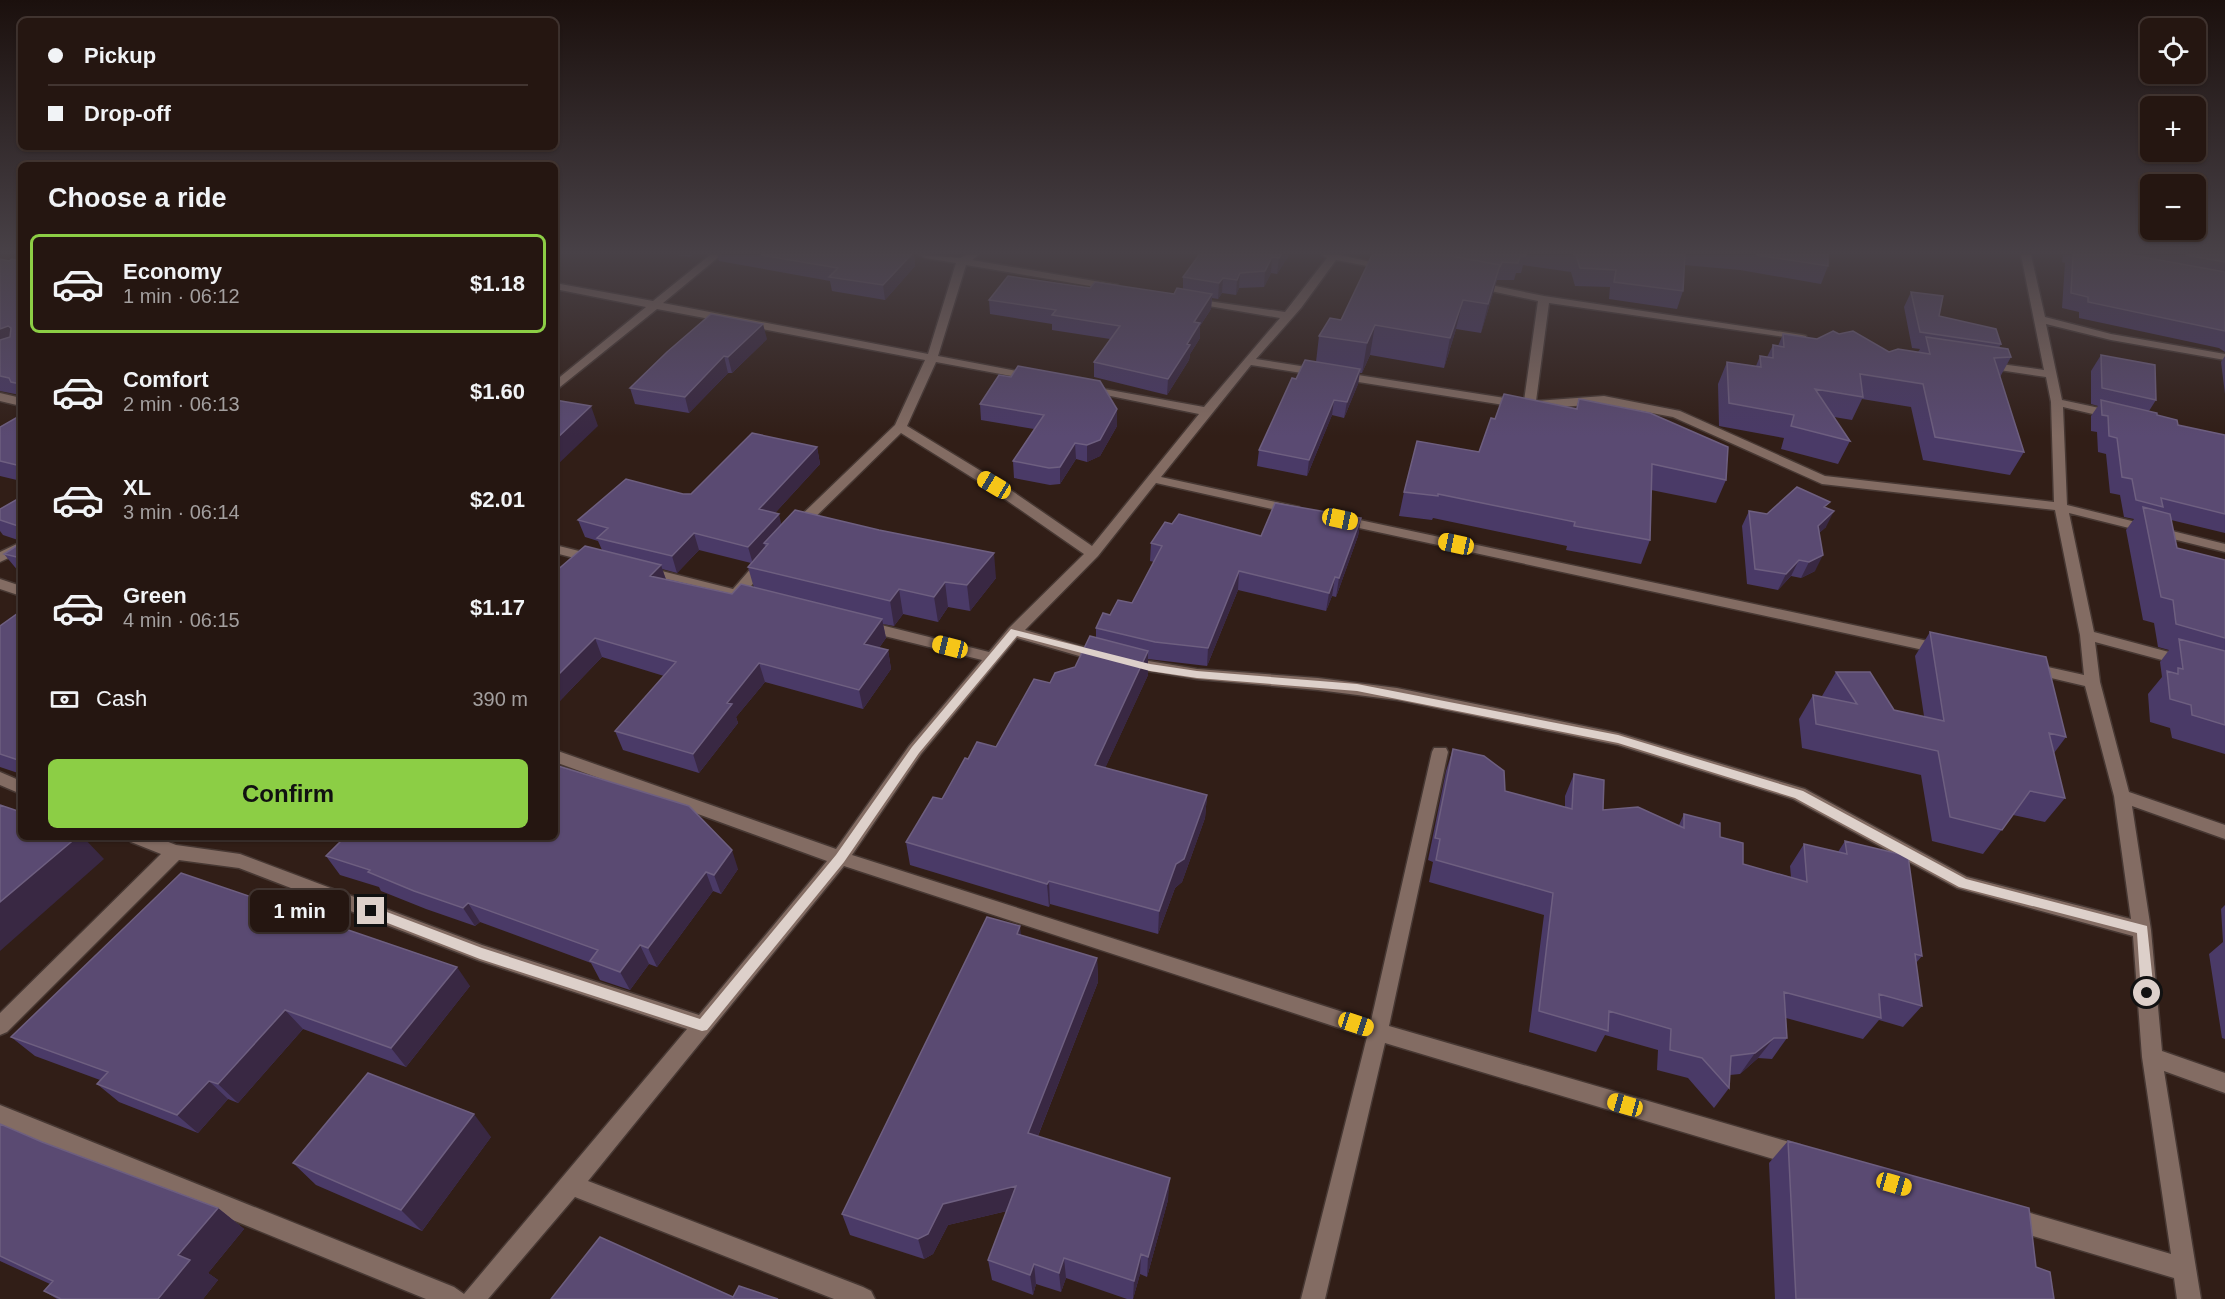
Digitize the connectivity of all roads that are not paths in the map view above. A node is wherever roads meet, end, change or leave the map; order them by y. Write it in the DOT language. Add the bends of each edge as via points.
graph roads {
  1 [pos="641,316"];
  2 [pos="710,316"];
  3 [pos="948,316"];
  4 [pos="1288,316"];
  5 [pos="1542,316"];
  6 [pos="1653,316"];
  7 [pos="2038,316"];
  8 [pos="2039,319"];
  9 [pos="1814,340"];
  10 [pos="2225,357"];
  11 [pos="933,358"];
  12 [pos="1248,361"];
  13 [pos="1979,364"];
  14 [pos="2050,374"];
  15 [pos="1047,380"];
  16 [pos="1071,384"];
  17 [pos="558,385"];
  18 [pos="0,397"];
  19 [pos="18,401"];
  20 [pos="2057,402"];
  21 [pos="1529,405"];
  22 [pos="1209,412"];
  23 [pos="2124,418"];
  24 [pos="900,428"];
  25 [pos="1154,479"];
  26 [pos="2061,507"];
  27 [pos="1305,512"];
  28 [pos="1328,517"];
  29 [pos="788,536"];
  30 [pos="18,548"];
  31 [pos="2225,548"];
  32 [pos="558,550"];
  33 [pos="773,553"];
  34 [pos="1093,553"];
  35 [pos="0,558"];
  36 [pos="611,563"];
  37 [pos="633,569"];
  38 [pos="0,585"];
  39 [pos="18,590"];
  40 [pos="735,595"];
  41 [pos="768,602"];
  42 [pos="847,621"];
  43 [pos="1014,632"];
  44 [pos="2087,635"];
  45 [pos="1954,652"];
  46 [pos="993,658"];
  47 [pos="2011,664"];
  48 [pos="2225,672"];
  49 [pos="2091,682"];
  50 [pos="1440,752"];
  51 [pos="558,757"];
  52 [pos="0,778"];
  53 [pos="18,787"];
  54 [pos="2122,796"];
  55 [pos="2225,832"];
  56 [pos="145,840"];
  57 [pos="175,852"];
  58 [pos="840,858"];
  59 [pos="2142,930"];
  60 [pos="702,1025"];
  61 [pos="0,1026"];
  62 [pos="1378,1032"];
  63 [pos="2152,1057"];
  64 [pos="2225,1083"];
  65 [pos="0,1115"];
  66 [pos="1821,1163"];
  67 [pos="571,1185"];
  68 [pos="1992,1213"];
  69 [pos="2185,1270"];
  70 [pos="454,1299"];
  71 [pos="473,1299"];
  72 [pos="863,1299"];
  73 [pos="1313,1299"];
  74 [pos="2189,1299"];
  1 -- 17 [label="street"];
  2 -- 11 [label="street"];
  3 -- 11 [label="street"];
  4 -- 12 [label="street"];
  5 -- 21 [label="street"];
  6 -- 9 [label="street"];
  7 -- 8 [label="street"];
  8 -- 10 [label="street" via="2111,337"];
  8 -- 14 [label="street"];
  11 -- 15 [label="street"];
  11 -- 24 [label="street"];
  12 -- 21 [label="street"];
  12 -- 22 [label="street"];
  13 -- 14 [label="street"];
  14 -- 20 [label="street"];
  16 -- 22 [label="street"];
  18 -- 19 [label="street"];
  20 -- 23 [label="street"];
  20 -- 26 [label="street"];
  21 -- 26 [label="street" via="1604,400 1676,414 1822,480"];
  22 -- 25 [label="street"];
  24 -- 29 [label="street"];
  24 -- 34 [label="street" via="994,485"];
  25 -- 27 [label="street"];
  25 -- 34 [label="street"];
  26 -- 31 [label="street"];
  26 -- 44 [label="street"];
  28 -- 45 [label="street"];
  30 -- 35 [label="street"];
  32 -- 36 [label="street"];
  33 -- 40 [label="street"];
  34 -- 43 [label="street"];
  37 -- 40 [label="street"];
  38 -- 39 [label="street"];
  40 -- 41 [label="street"];
  42 -- 46 [label="street"];
  43 -- 46 [label="street"];
  43 -- 59 [label="street" via="1150,668 1397,694 1618,739 1799,794 1963,883"];
  44 -- 48 [label="street"];
  44 -- 49 [label="street"];
  46 -- 58 [label="street" via="915,750"];
  47 -- 49 [label="street"];
  49 -- 54 [label="street"];
  50 -- 62 [label="street"];
  51 -- 58 [label="street"];
  52 -- 53 [label="street"];
  54 -- 55 [label="street"];
  54 -- 59 [label="street"];
  56 -- 57 [label="street"];
  57 -- 60 [label="street" via="240,861 480,953"];
  57 -- 61 [label="street"];
  58 -- 60 [label="street"];
  58 -- 62 [label="street"];
  59 -- 63 [label="street"];
  60 -- 67 [label="street"];
  62 -- 66 [label="street"];
  62 -- 73 [label="street"];
  63 -- 64 [label="street"];
  63 -- 69 [label="street"];
  65 -- 70 [label="street"];
  67 -- 71 [label="street"];
  67 -- 72 [label="street"];
  68 -- 69 [label="street"];
  69 -- 74 [label="street"];
}
